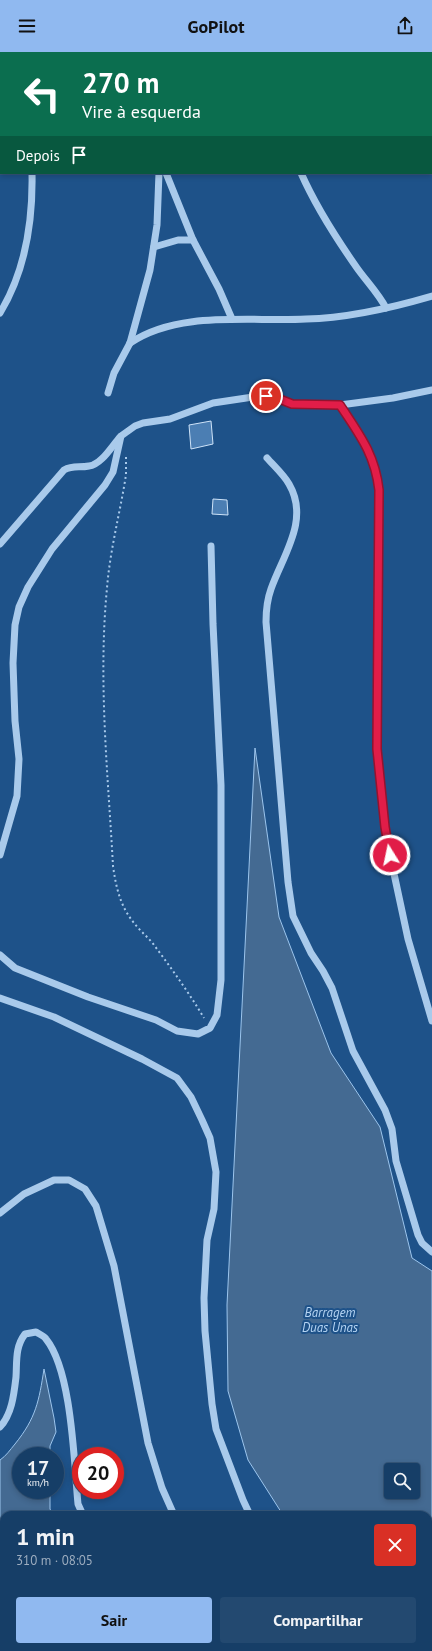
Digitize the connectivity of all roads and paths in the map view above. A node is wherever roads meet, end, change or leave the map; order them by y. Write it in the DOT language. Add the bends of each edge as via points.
graph roads {
  1 [pos="32,174"];
  2 [pos="159,174"];
  3 [pos="166,174"];
  4 [pos="301,174"];
  5 [pos="192,240"];
  6 [pos="154,247"];
  7 [pos="432,296"];
  8 [pos="386,308"];
  9 [pos="0,313"];
  10 [pos="232,319"];
  11 [pos="130,342"];
  12 [pos="432,390"];
  13 [pos="108,393"];
  14 [pos="340,405"];
  15 [pos="121,436"];
  16 [pos="125,454"];
  17 [pos="267,458"];
  18 [pos="0,544"];
  19 [pos="211,546"];
  20 [pos="0,855"];
  21 [pos="0,955"];
  22 [pos="0,998"];
  23 [pos="432,1021"];
  24 [pos="210,1028"];
  25 [pos="0,1213"];
  26 [pos="432,1252"];
  27 [pos="0,1428"];
  28 [pos="81,1511"];
  29 [pos="172,1511"];
  30 [pos="248,1511"];
  1 -- 9 [label="street" via="32,203 21,266"];
  2 -- 6 [label="street"];
  3 -- 5 [label="street"];
  4 -- 8 [label="street" via="329,227"];
  5 -- 6 [label="street" via="178,240"];
  5 -- 10 [label="street"];
  6 -- 11 [label="street"];
  7 -- 8 [label="street"];
  8 -- 10 [label="street" via="343,316 306,319"];
  10 -- 11 [label="street" via="186,323 158,329"];
  11 -- 13 [label="street" via="114,373"];
  12 -- 14 [label="street"];
  14 -- 15 [label="street" via="292,404 266,396 246,398 213,403 170,419 143,423"];
  14 -- 23 [label="street" via="363,440 377,472 379,490 376,703 385,827 408,939"];
  15 -- 18 [label="street" via="100,461 91,466 72,466 64,470"];
  15 -- 20 [label="street" via="113,472 106,485 52,549 28,587 19,607 15,625 13,663 19,759 17,796"];
  16 -- 24 [label="path" via="126,475 107,588 104,660 104,716 116,888 124,908 134,923 151,941 181,982"];
  17 -- 26 [label="street" via="289,484 297,506 296,528 270,590 266,606 288,882 293,916 332,988 353,1051 385,1110 392,1129 396,1161 418,1235"];
  19 -- 24 [label="street" via="221,785 221,980 217,1015"];
  21 -- 24 [label="street" via="15,968 177,1030 198,1034"];
  22 -- 30 [label="street" via="54,1017 142,1059 177,1078 191,1097 210,1138 216,1172 214,1209 207,1240 204,1298 212,1404 216,1429"];
  25 -- 29 [label="street" via="24,1194 54,1180 69,1180 85,1189 96,1206 114,1266 148,1443"];
  27 -- 28 [label="street" via="10,1410 16,1377 16,1355 21,1340 26,1334 36,1332 46,1338 57,1358 68,1397 78,1504"];
}
